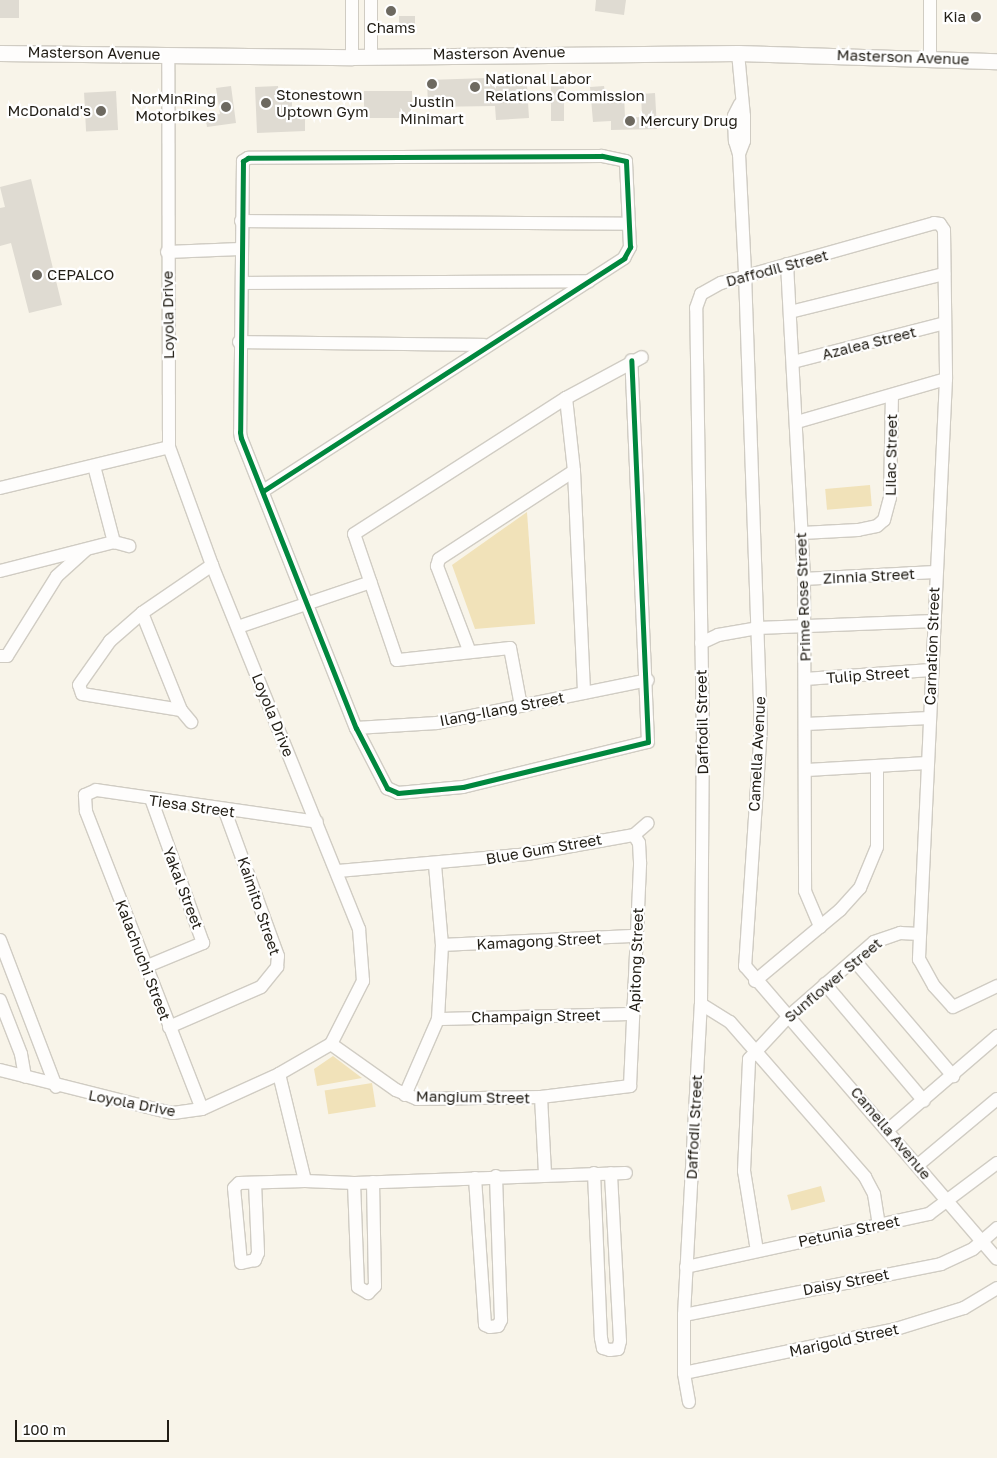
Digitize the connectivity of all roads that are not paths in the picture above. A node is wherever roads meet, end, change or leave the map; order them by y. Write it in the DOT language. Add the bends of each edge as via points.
graph roads {
  1 [pos="352,0"];
  2 [pos="371,0"];
  3 [pos="930,0"];
  4 [pos="0,52"];
  5 [pos="738,53"];
  6 [pos="168,54"];
  7 [pos="371,56"];
  8 [pos="352,57"];
  9 [pos="930,58"];
  10 [pos="997,61"];
  11 [pos="241,221"];
  12 [pos="629,224"];
  13 [pos="940,224"];
  14 [pos="240,249"];
  15 [pos="167,252"];
  16 [pos="788,264"];
  17 [pos="745,274"];
  18 [pos="944,274"];
  19 [pos="590,281"];
  20 [pos="242,283"];
  21 [pos="790,312"];
  22 [pos="945,323"];
  23 [pos="240,342"];
  24 [pos="485,345"];
  25 [pos="793,362"];
  26 [pos="946,379"];
  27 [pos="892,394"];
  28 [pos="566,398"];
  29 [pos="797,422"];
  30 [pos="169,448"];
  31 [pos="94,466"];
  32 [pos="574,471"];
  33 [pos="0,488"];
  34 [pos="263,490"];
  35 [pos="802,533"];
  36 [pos="114,542"];
  37 [pos="129,546"];
  38 [pos="86,550"];
  39 [pos="212,565"];
  40 [pos="0,571"];
  41 [pos="934,572"];
  42 [pos="804,579"];
  43 [pos="371,582"];
  44 [pos="306,602"];
  45 [pos="142,613"];
  46 [pos="934,621"];
  47 [pos="805,626"];
  48 [pos="238,627"];
  49 [pos="758,628"];
  50 [pos="701,643"];
  51 [pos="469,650"];
  52 [pos="0,656"];
  53 [pos="931,670"];
  54 [pos="806,679"];
  55 [pos="648,680"];
  56 [pos="584,693"];
  57 [pos="521,706"];
  58 [pos="181,710"];
  59 [pos="929,718"];
  60 [pos="191,722"];
  61 [pos="806,724"];
  62 [pos="356,728"];
  63 [pos="927,763"];
  64 [pos="877,768"];
  65 [pos="807,770"];
  66 [pos="152,801"];
  67 [pos="86,811"];
  68 [pos="225,811"];
  69 [pos="317,822"];
  70 [pos="648,823"];
  71 [pos="634,835"];
  72 [pos="435,865"];
  73 [pos="338,871"];
  74 [pos="820,927"];
  75 [pos="920,934"];
  76 [pos="636,936"];
  77 [pos="0,940"];
  78 [pos="442,945"];
  79 [pos="854,960"];
  80 [pos="145,967"];
  81 [pos="755,981"];
  82 [pos="825,984"];
  83 [pos="997,986"];
  84 [pos="0,1000"];
  85 [pos="701,1004"];
  86 [pos="633,1014"];
  87 [pos="788,1017"];
  88 [pos="438,1018"];
  89 [pos="169,1027"];
  90 [pos="997,1036"];
  91 [pos="331,1044"];
  92 [pos="756,1049"];
  93 [pos="0,1070"];
  94 [pos="279,1074"];
  95 [pos="953,1076"];
  96 [pos="25,1077"];
  97 [pos="630,1086"];
  98 [pos="56,1087"];
  99 [pos="405,1095"];
  100 [pos="541,1097"];
  101 [pos="997,1099"];
  102 [pos="924,1101"];
  103 [pos="202,1109"];
  104 [pos="889,1129"];
  105 [pos="997,1163"];
  106 [pos="918,1165"];
  107 [pos="626,1172"];
  108 [pos="594,1173"];
  109 [pos="611,1173"];
  110 [pos="546,1174"];
  111 [pos="496,1176"];
  112 [pos="475,1178"];
  113 [pos="305,1181"];
  114 [pos="373,1182"];
  115 [pos="254,1183"];
  116 [pos="354,1183"];
  117 [pos="949,1202"];
  118 [pos="879,1224"];
  119 [pos="997,1228"];
  120 [pos="982,1241"];
  121 [pos="757,1251"];
  122 [pos="997,1259"];
  123 [pos="686,1267"];
  124 [pos="997,1288"];
  125 [pos="684,1315"];
  126 [pos="684,1373"];
  127 [pos="689,1402"];
  1 -- 8 [label="street"];
  2 -- 7 [label="street"];
  3 -- 9 [label="street"];
  4 -- 6 [label="main road, Masterson Avenue"];
  5 -- 7 [label="main road, Masterson Avenue"];
  5 -- 9 [label="main road, Masterson Avenue"];
  5 -- 17 [label="street, Camella Avenue" via="740,104 734,116"];
  6 -- 8 [label="main road, Masterson Avenue"];
  6 -- 15 [label="street, Loyola Drive"];
  7 -- 8 [label="main road, Masterson Avenue"];
  9 -- 10 [label="main road, Masterson Avenue"];
  11 -- 12 [label="street"];
  11 -- 12 [label="street" via="241,164 248,158 602,156 626,161"];
  11 -- 14 [label="street"];
  12 -- 19 [label="street" via="630,247 624,258"];
  13 -- 16 [label="street, Daffodil Street"];
  13 -- 18 [label="street, Carnation Street" via="944,230"];
  14 -- 15 [label="street"];
  14 -- 20 [label="street"];
  15 -- 30 [label="street, Loyola Drive"];
  16 -- 17 [label="street, Daffodil Street"];
  16 -- 21 [label="street, Prime Rose Street"];
  17 -- 49 [label="street, Camella Avenue"];
  17 -- 50 [label="street, Daffodil Street" via="706,289 696,308"];
  18 -- 21 [label="street"];
  18 -- 22 [label="street, Carnation Street"];
  19 -- 20 [label="street"];
  19 -- 24 [label="street"];
  20 -- 23 [label="street"];
  21 -- 25 [label="street, Prime Rose Street"];
  22 -- 25 [label="street, Azalea Street"];
  22 -- 26 [label="street, Carnation Street"];
  23 -- 24 [label="street"];
  23 -- 34 [label="street" via="240,434"];
  24 -- 34 [label="street"];
  25 -- 29 [label="street, Prime Rose Street"];
  26 -- 27 [label="street"];
  26 -- 41 [label="street, Carnation Street"];
  27 -- 29 [label="street"];
  27 -- 35 [label="street, Lilac Street" via="890,498 884,520 877,526 858,530"];
  28 -- 32 [label="street"];
  28 -- 43 [label="street" via="356,531 354,538"];
  28 -- 55 [label="street" via="637,359"];
  29 -- 35 [label="street, Prime Rose Street"];
  30 -- 31 [label="street"];
  30 -- 39 [label="street, Loyola Drive"];
  31 -- 33 [label="street"];
  31 -- 36 [label="street"];
  32 -- 51 [label="street" via="440,559 437,566"];
  32 -- 56 [label="street"];
  34 -- 44 [label="street"];
  35 -- 42 [label="street, Prime Rose Street"];
  36 -- 37 [label="street"];
  36 -- 38 [label="street"];
  38 -- 40 [label="street"];
  38 -- 52 [label="street" via="57,576 7,656"];
  39 -- 45 [label="street"];
  39 -- 48 [label="street, Loyola Drive"];
  41 -- 42 [label="street, Zinnia Street"];
  41 -- 46 [label="street, Carnation Street"];
  42 -- 47 [label="street, Prime Rose Street"];
  43 -- 44 [label="street"];
  43 -- 51 [label="street" via="397,660"];
  44 -- 48 [label="street"];
  44 -- 62 [label="street"];
  45 -- 58 [label="street"];
  45 -- 58 [label="street" via="110,641 79,685 82,694"];
  46 -- 47 [label="street"];
  46 -- 53 [label="street, Carnation Street"];
  47 -- 49 [label="street"];
  47 -- 54 [label="street, Prime Rose Street"];
  48 -- 69 [label="street, Loyola Drive"];
  49 -- 50 [label="street" via="718,635"];
  49 -- 81 [label="street, Camella Avenue" via="761,727 744,957"];
  50 -- 85 [label="street, Daffodil Street"];
  51 -- 57 [label="street" via="510,648"];
  53 -- 54 [label="street, Tulip Street"];
  53 -- 59 [label="street, Carnation Street"];
  54 -- 61 [label="street, Prime Rose Street"];
  55 -- 56 [label="street, Ilang-Ilang Street"];
  55 -- 62 [label="street" via="648,742 463,787 391,791"];
  56 -- 57 [label="street, Ilang-Ilang Street"];
  57 -- 62 [label="street, Ilang-Ilang Street" via="437,723"];
  58 -- 60 [label="street"];
  59 -- 61 [label="street"];
  59 -- 63 [label="street, Carnation Street"];
  61 -- 65 [label="street, Prime Rose Street"];
  63 -- 64 [label="street"];
  63 -- 75 [label="street, Carnation Street"];
  64 -- 65 [label="street"];
  64 -- 74 [label="street" via="877,847 871,866 852,898"];
  65 -- 74 [label="street, Prime Rose Street" via="805,891"];
  66 -- 67 [label="street, Tiesa Street" via="96,790 84,795"];
  66 -- 68 [label="street, Tiesa Street"];
  66 -- 80 [label="street, Yakal Street" via="203,944"];
  67 -- 80 [label="street, Kalachuchi Street"];
  68 -- 69 [label="street, Tiesa Street"];
  68 -- 89 [label="street, Kaimito Street" via="278,956 277,967 260,987"];
  69 -- 73 [label="street, Loyola Drive"];
  70 -- 71 [label="street"];
  71 -- 72 [label="street, Blue Gum Street"];
  71 -- 76 [label="street, Apitong Street" via="639,843 640,862"];
  72 -- 73 [label="street, Blue Gum Street"];
  72 -- 78 [label="street"];
  73 -- 91 [label="street, Loyola Drive" via="359,929 364,973 355,1001"];
  74 -- 81 [label="street"];
  75 -- 79 [label="street, Sunflower Street" via="884,937"];
  75 -- 83 [label="street, Carnation Street" via="920,963 954,1007"];
  76 -- 78 [label="street, Kamagong Street"];
  76 -- 86 [label="street, Apitong Street"];
  77 -- 98 [label="street"];
  78 -- 88 [label="street"];
  79 -- 82 [label="street, Sunflower Street"];
  79 -- 95 [label="street"];
  80 -- 89 [label="street, Kalachuchi Street"];
  81 -- 87 [label="street, Camella Avenue"];
  82 -- 87 [label="street, Sunflower Street"];
  82 -- 102 [label="street"];
  84 -- 96 [label="street" via="21,1054"];
  85 -- 92 [label="street" via="723,1015"];
  85 -- 123 [label="street, Daffodil Street"];
  86 -- 88 [label="street, Champaign Street"];
  86 -- 97 [label="street, Apitong Street"];
  87 -- 92 [label="street, Sunflower Street"];
  87 -- 104 [label="street, Camella Avenue"];
  88 -- 99 [label="street"];
  89 -- 103 [label="street, Kalachuchi Street"];
  90 -- 95 [label="street"];
  91 -- 94 [label="street, Loyola Drive"];
  91 -- 99 [label="street, Mangium Street"];
  92 -- 118 [label="street" via="865,1177 874,1194"];
  92 -- 121 [label="street" via="748,1068 744,1146 746,1192"];
  93 -- 96 [label="street, Loyola Drive"];
  94 -- 103 [label="street, Loyola Drive"];
  94 -- 113 [label="street"];
  95 -- 102 [label="street"];
  96 -- 98 [label="street, Loyola Drive"];
  97 -- 100 [label="street, Mangium Street"];
  98 -- 103 [label="street, Loyola Drive" via="173,1113"];
  99 -- 100 [label="street, Mangium Street" via="417,1099"];
  100 -- 110 [label="street"];
  101 -- 106 [label="street"];
  102 -- 104 [label="street"];
  104 -- 106 [label="street, Camella Avenue"];
  105 -- 117 [label="street, Petunia Street"];
  106 -- 117 [label="street, Camella Avenue"];
  107 -- 109 [label="street"];
  108 -- 109 [label="street"];
  108 -- 109 [label="street" via="601,1338 603,1348 610,1350 618,1349 620,1341"];
  108 -- 110 [label="street"];
  110 -- 111 [label="street"];
  111 -- 112 [label="street"];
  111 -- 112 [label="street" via="501,1320 498,1326 490,1327 485,1325"];
  112 -- 114 [label="street"];
  113 -- 115 [label="street"];
  113 -- 116 [label="street"];
  114 -- 116 [label="street"];
  114 -- 116 [label="street" via="376,1286 368,1293 358,1287"];
  115 -- 115 [label="street" via="258,1253 255,1260 241,1263 234,1188 239,1183"];
  117 -- 118 [label="street, Petunia Street" via="929,1214"];
  117 -- 120 [label="street, Camella Avenue"];
  118 -- 121 [label="street, Petunia Street"];
  119 -- 120 [label="street, Daisy Street"];
  120 -- 122 [label="street, Camella Avenue"];
  120 -- 125 [label="street, Daisy Street" via="941,1264"];
  121 -- 123 [label="street, Petunia Street"];
  123 -- 125 [label="street, Daffodil Street"];
  124 -- 126 [label="street, Marigold Street" via="964,1308 896,1329"];
  125 -- 126 [label="street, Daffodil Street"];
  126 -- 127 [label="street, Daffodil Street"];
}
